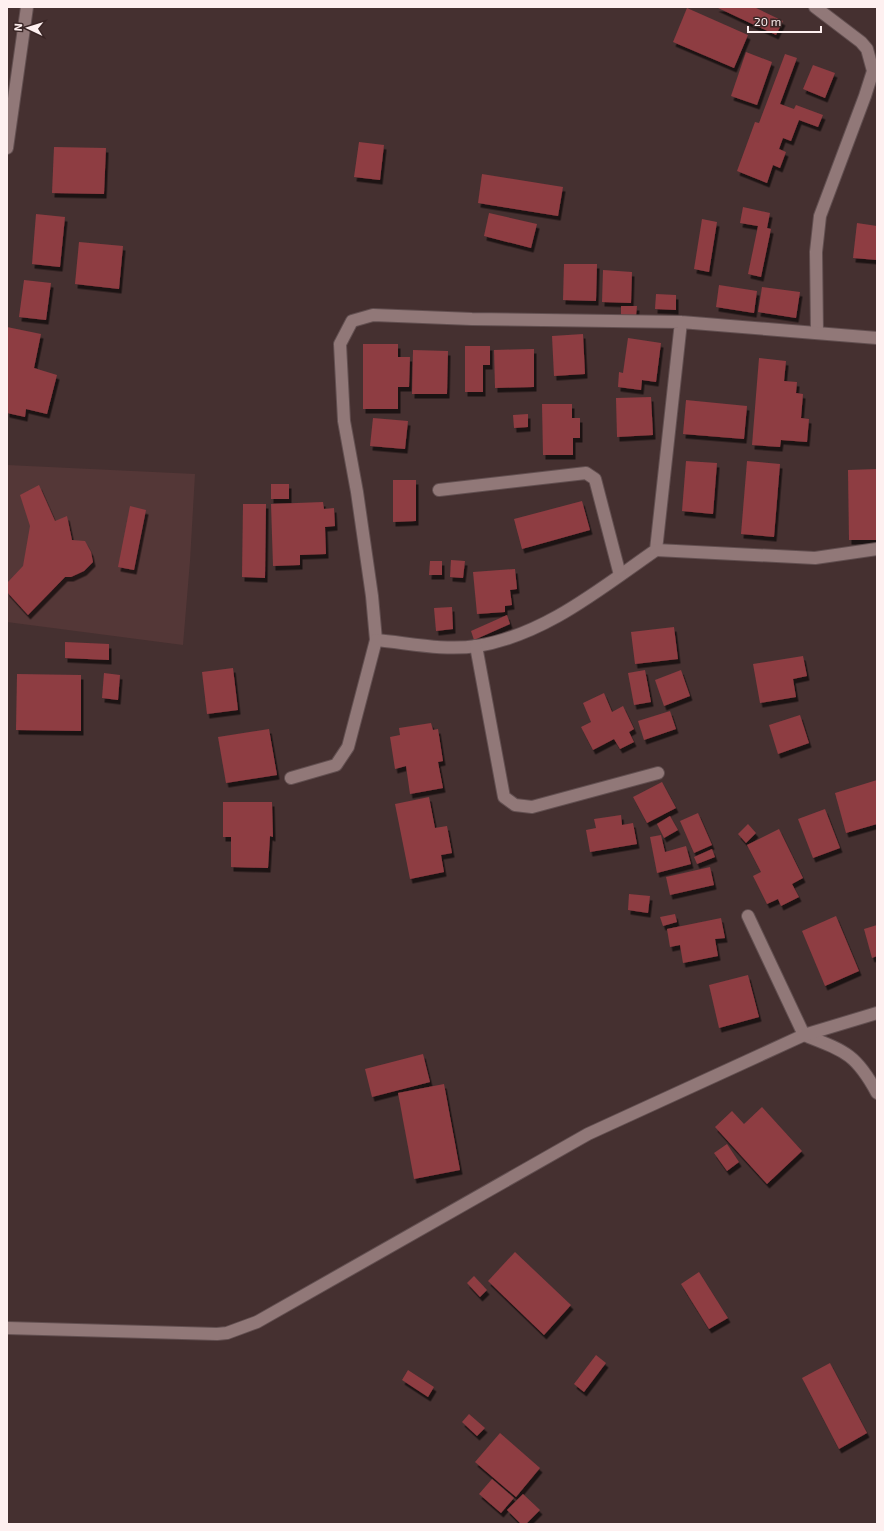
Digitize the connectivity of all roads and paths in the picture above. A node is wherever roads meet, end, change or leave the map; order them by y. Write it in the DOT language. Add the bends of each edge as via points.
graph roads {
  1 [pos="27,7"];
  2 [pos="815,7"];
  3 [pos="7,148"];
  4 [pos="681,322"];
  5 [pos="817,333"];
  6 [pos="877,338"];
  7 [pos="439,490"];
  8 [pos="877,549"];
  9 [pos="656,550"];
  10 [pos="620,575"];
  11 [pos="376,640"];
  12 [pos="476,646"];
  13 [pos="658,773"];
  14 [pos="291,778"];
  15 [pos="748,916"];
  16 [pos="877,1013"];
  17 [pos="804,1035"];
  18 [pos="877,1094"];
  19 [pos="7,1328"];
  1 -- 3 [label="street"];
  2 -- 5 [label="street" via="867,49 873,71 820,216 816,252"];
  4 -- 5 [label="street"];
  4 -- 9 [label="street"];
  4 -- 11 [label="street" via="373,315 352,321 340,344 344,421 359,507"];
  5 -- 6 [label="street"];
  7 -- 10 [label="street" via="586,473 595,479"];
  8 -- 9 [label="street" via="815,558"];
  9 -- 10 [label="street"];
  10 -- 12 [label="street" via="550,620 513,636"];
  11 -- 12 [label="street"];
  11 -- 14 [label="street" via="348,747 336,765"];
  12 -- 13 [label="street" via="504,797 515,805 532,807"];
  15 -- 17 [label="street"];
  16 -- 17 [label="street"];
  17 -- 18 [label="street" via="839,1048 852,1057 868,1076"];
  17 -- 19 [label="street" via="588,1134 257,1322 240,1329 217,1334"];
}
